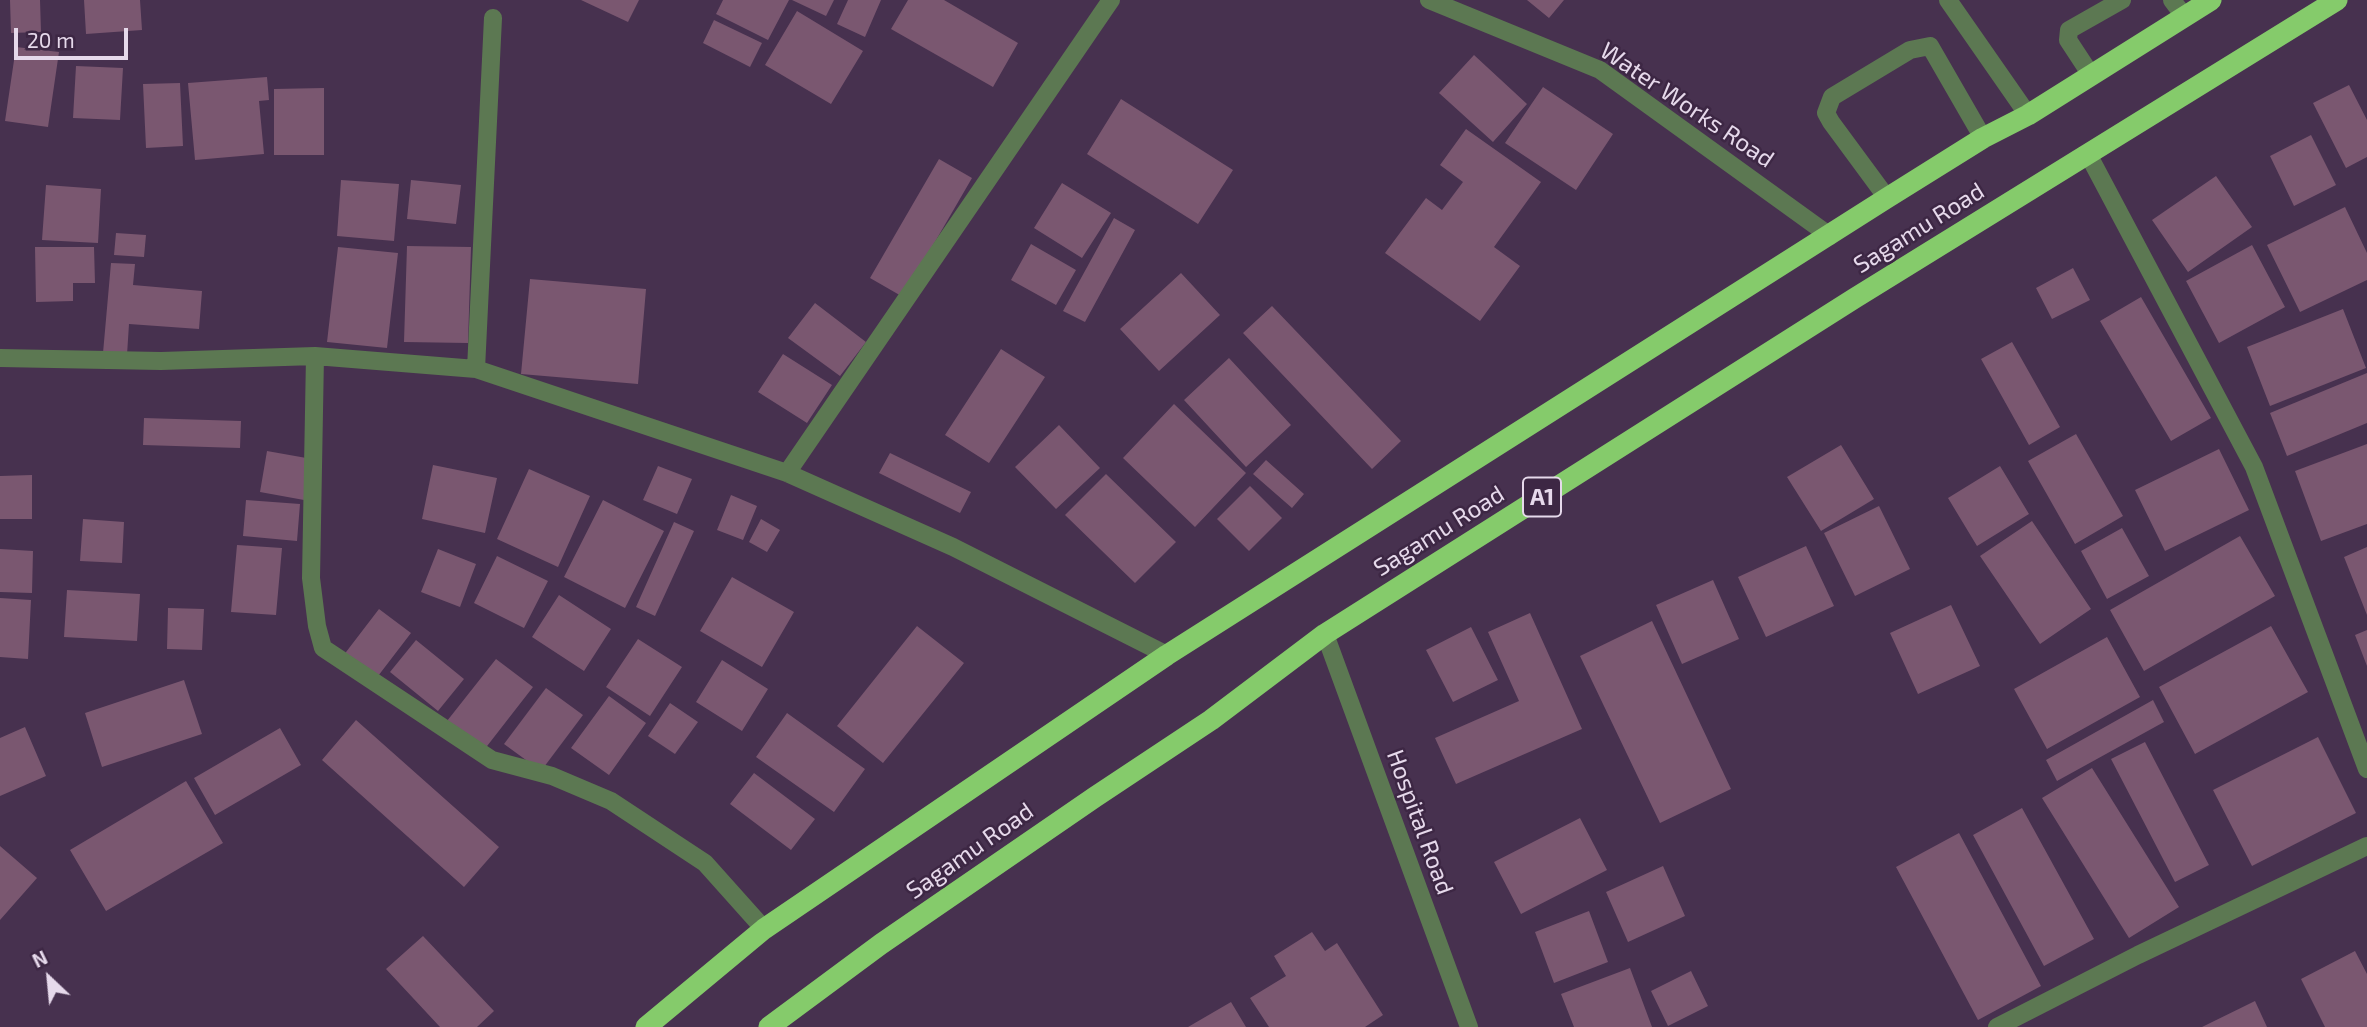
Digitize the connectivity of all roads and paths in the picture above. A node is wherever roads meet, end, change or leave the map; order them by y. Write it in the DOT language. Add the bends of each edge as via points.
graph roads {
  1 [pos="1111,0"];
  2 [pos="1429,0"];
  3 [pos="1948,0"];
  4 [pos="2122,0"];
  5 [pos="2211,0"];
  6 [pos="2337,0"];
  7 [pos="2178,8"];
  8 [pos="493,18"];
  9 [pos="2091,75"];
  10 [pos="2028,115"];
  11 [pos="1983,138"];
  12 [pos="2088,154"];
  13 [pos="1887,198"];
  14 [pos="1830,236"];
  15 [pos="315,356"];
  16 [pos="0,358"];
  17 [pos="476,369"];
  18 [pos="787,473"];
  19 [pos="1325,634"];
  20 [pos="1167,656"];
  21 [pos="2367,769"];
  22 [pos="2367,846"];
  23 [pos="764,929"];
  24 [pos="646,1027"];
  25 [pos="769,1027"];
  26 [pos="1469,1027"];
  27 [pos="1997,1027"];
  1 -- 18 [label="street"];
  2 -- 14 [label="street, Water Works Road" via="1600,70"];
  3 -- 10 [label="street"];
  4 -- 9 [label="street" via="2069,30 2068,40"];
  5 -- 7 [label="highway, Sagamu Road"];
  6 -- 12 [label="highway, Sagamu Road / A1"];
  7 -- 9 [label="highway, Sagamu Road"];
  8 -- 17 [label="street"];
  9 -- 10 [label="highway, Sagamu Road"];
  10 -- 11 [label="highway, Sagamu Road"];
  11 -- 13 [label="highway, Sagamu Road"];
  11 -- 13 [label="street" via="1930,46 1910,50 1832,97 1826,113"];
  12 -- 19 [label="highway, Sagamu Road / A1"];
  12 -- 21 [label="street" via="2254,467"];
  13 -- 14 [label="highway, Sagamu Road"];
  14 -- 20 [label="highway, Sagamu Road"];
  15 -- 16 [label="street"];
  15 -- 17 [label="street"];
  15 -- 23 [label="street" via="312,578 323,648 492,760 552,776 611,801 705,863"];
  17 -- 18 [label="street"];
  18 -- 20 [label="street" via="953,547"];
  19 -- 25 [label="highway, Sagamu Road / A1" via="1211,720 881,944"];
  19 -- 26 [label="street, Hospital Road"];
  20 -- 23 [label="highway, Sagamu Road"];
  22 -- 27 [label="street"];
  23 -- 24 [label="highway, Sagamu Road"];
}
